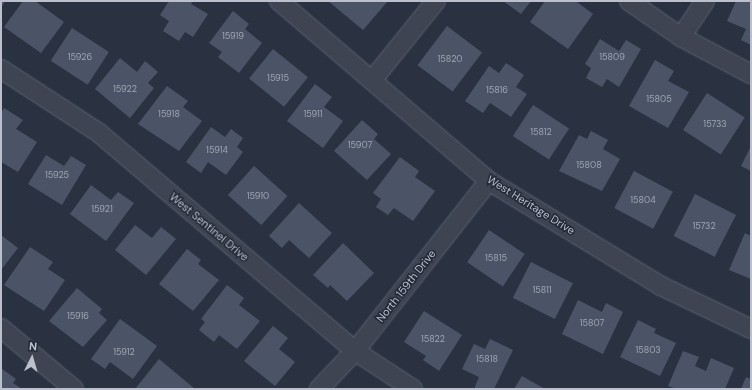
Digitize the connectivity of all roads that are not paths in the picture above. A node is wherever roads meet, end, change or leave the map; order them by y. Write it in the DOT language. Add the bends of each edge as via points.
graph roads {
  1 [pos="279,1"];
  2 [pos="436,1"];
  3 [pos="629,1"];
  4 [pos="705,1"];
  5 [pos="681,37"];
  6 [pos="1,69"];
  7 [pos="751,74"];
  8 [pos="373,79"];
  9 [pos="489,181"];
  10 [pos="1,328"];
  11 [pos="751,328"];
  12 [pos="355,351"];
  13 [pos="74,389"];
  14 [pos="320,389"];
  15 [pos="413,389"];
  1 -- 8 [label="street, West Heritage Drive"];
  2 -- 8 [label="street"];
  3 -- 5 [label="street"];
  4 -- 5 [label="street"];
  5 -- 7 [label="street"];
  6 -- 12 [label="street, West Sentinel Drive" via="99,133"];
  8 -- 9 [label="street, West Heritage Drive"];
  9 -- 11 [label="street, West Heritage Drive" via="661,286"];
  9 -- 12 [label="street, North 159th Drive"];
  10 -- 13 [label="street"];
  12 -- 14 [label="street, North 159th Drive"];
  12 -- 15 [label="street, West Sentinel Drive"];
}
